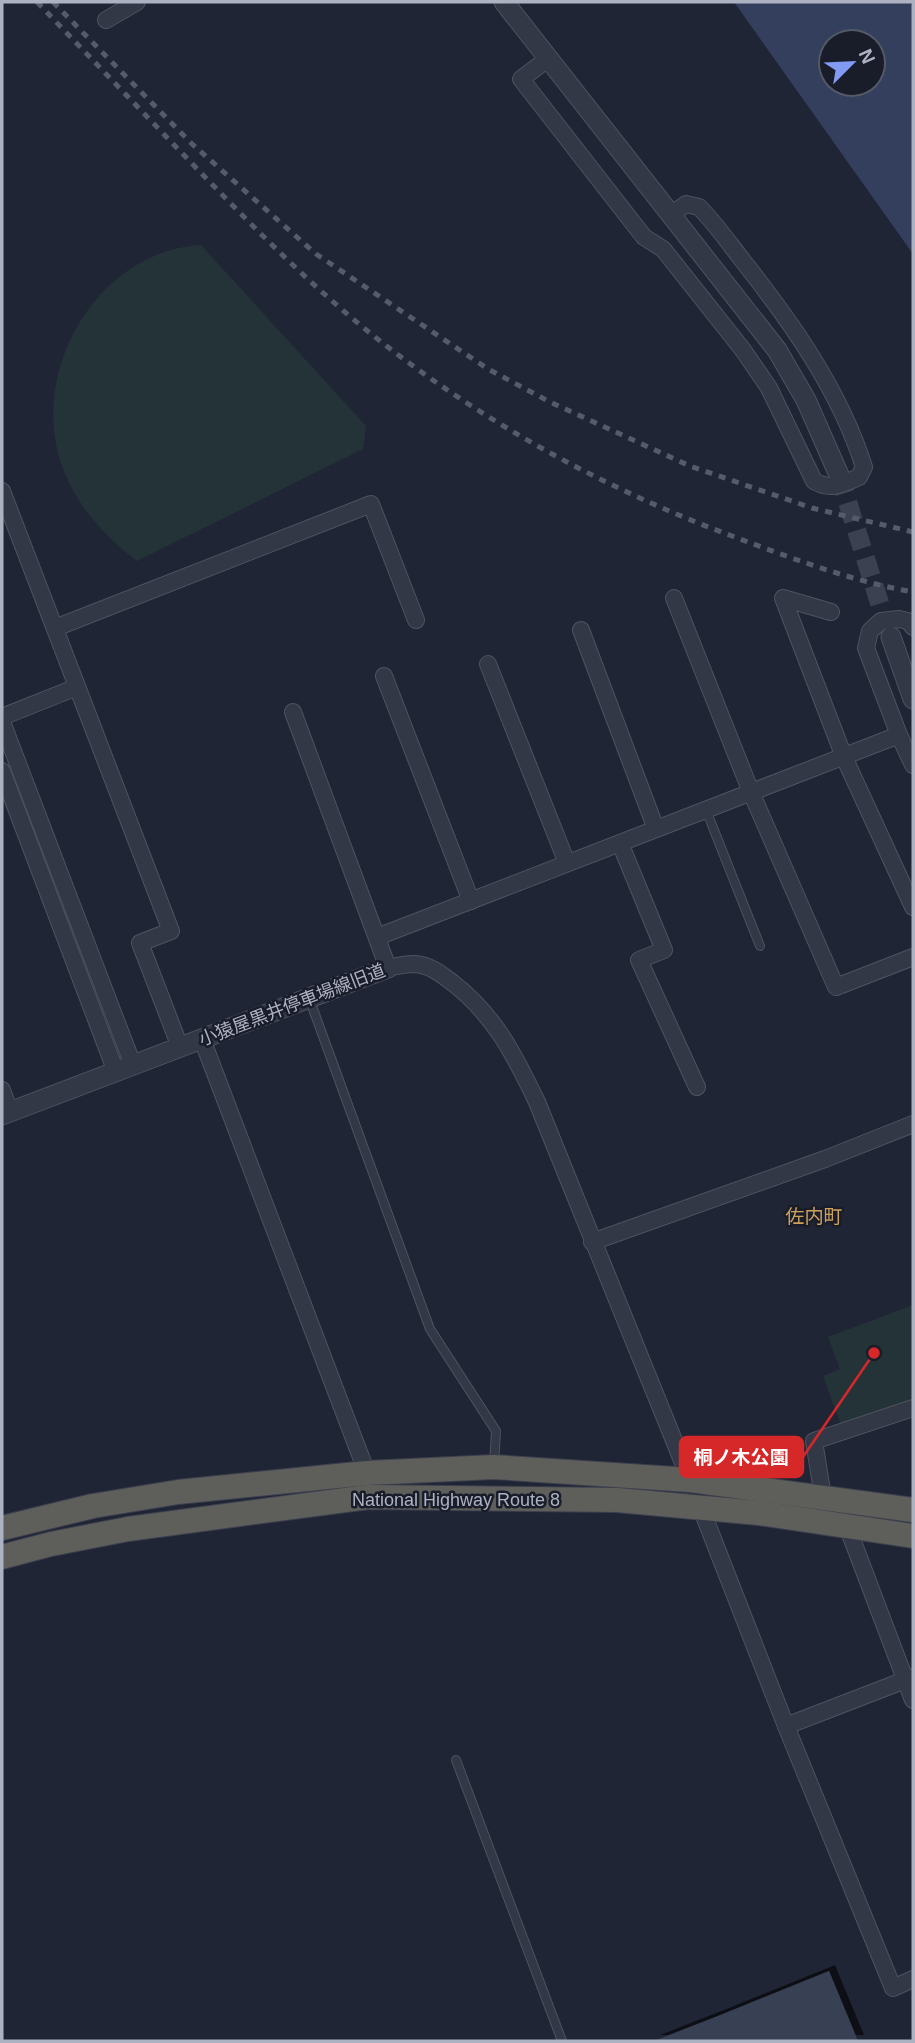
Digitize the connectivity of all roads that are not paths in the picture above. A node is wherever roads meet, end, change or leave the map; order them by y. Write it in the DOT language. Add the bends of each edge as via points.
graph roads {
  1 [pos="137,2"];
  2 [pos="504,2"];
  3 [pos="106,20"];
  4 [pos="549,58"];
  5 [pos="672,214"];
  6 [pos="839,475"];
  7 [pos="2,491"];
  8 [pos="674,598"];
  9 [pos="831,612"];
  10 [pos="415,620"];
  11 [pos="913,626"];
  12 [pos="55,628"];
  13 [pos="581,630"];
  14 [pos="891,637"];
  15 [pos="488,664"];
  16 [pos="384,676"];
  17 [pos="77,687"];
  18 [pos="913,699"];
  19 [pos="293,712"];
  20 [pos="2,720"];
  21 [pos="899,735"];
  22 [pos="844,757"];
  23 [pos="913,765"];
  24 [pos="2,771"];
  25 [pos="751,792"];
  26 [pos="706,810"];
  27 [pos="656,828"];
  28 [pos="620,843"];
  29 [pos="567,863"];
  30 [pos="471,901"];
  31 [pos="913,907"];
  32 [pos="377,937"];
  33 [pos="760,946"];
  34 [pos="913,957"];
  35 [pos="388,968"];
  36 [pos="309,998"];
  37 [pos="202,1039"];
  38 [pos="180,1047"];
  39 [pos="125,1068"];
  40 [pos="697,1087"];
  41 [pos="2,1090"];
  42 [pos="6,1114"];
  43 [pos="913,1124"];
  44 [pos="592,1242"];
  45 [pos="913,1408"];
  46 [pos="494,1467"];
  47 [pos="368,1473"];
  48 [pos="690,1480"];
  49 [pos="823,1497"];
  50 [pos="701,1506"];
  51 [pos="913,1510"];
  52 [pos="847,1527"];
  53 [pos="2,1528"];
  54 [pos="913,1536"];
  55 [pos="2,1557"];
  56 [pos="909,1678"];
  57 [pos="913,1700"];
  58 [pos="786,1727"];
  59 [pos="456,1760"];
  60 [pos="913,1979"];
  61 [pos="562,2041"];
  1 -- 3 [label="street"];
  2 -- 4 [label="street"];
  4 -- 5 [label="street"];
  4 -- 5 [label="street" via="522,79 644,237 663,249 743,350 769,388 814,481 833,488 859,477 864,467 843,415 793,327 699,207 686,204"];
  5 -- 6 [label="street" via="777,351 821,430"];
  7 -- 12 [label="street"];
  8 -- 25 [label="street"];
  9 -- 22 [label="street" via="783,598"];
  10 -- 12 [label="street" via="371,504"];
  11 -- 21 [label="street" via="899,619 881,621 870,632 866,648"];
  12 -- 17 [label="street"];
  13 -- 27 [label="street"];
  14 -- 18 [label="street"];
  15 -- 29 [label="street"];
  16 -- 30 [label="street"];
  17 -- 20 [label="street"];
  17 -- 38 [label="street" via="171,931 140,943"];
  19 -- 32 [label="street"];
  20 -- 39 [label="street"];
  21 -- 22 [label="street"];
  21 -- 23 [label="street"];
  22 -- 25 [label="street"];
  22 -- 31 [label="street"];
  24 -- 39 [label="street"];
  25 -- 26 [label="street"];
  25 -- 34 [label="street" via="836,987"];
  26 -- 27 [label="street"];
  26 -- 33 [label="lane"];
  27 -- 28 [label="street"];
  28 -- 29 [label="street"];
  28 -- 40 [label="street" via="664,950 639,960"];
  29 -- 30 [label="street"];
  30 -- 32 [label="street"];
  32 -- 35 [label="street"];
  35 -- 36 [label="street, 小猿屋黒井停車場線旧道"];
  35 -- 44 [label="street, 小猿屋黒井停車場線旧道" via="413,964 441,973 496,1025 537,1102"];
  36 -- 37 [label="street, 小猿屋黒井停車場線旧道"];
  36 -- 46 [label="lane" via="430,1328 496,1431"];
  37 -- 38 [label="street, 小猿屋黒井停車場線旧道"];
  37 -- 47 [label="street"];
  38 -- 39 [label="street, 小猿屋黒井停車場線旧道"];
  39 -- 42 [label="street, 小猿屋黒井停車場線旧道"];
  41 -- 42 [label="street"];
  43 -- 44 [label="street"];
  44 -- 48 [label="street, 小猿屋黒井停車場線旧道"];
  45 -- 49 [label="street" via="814,1441"];
  46 -- 47 [label="highway, National Highway Route 8"];
  46 -- 48 [label="highway, National Highway Route 8"];
  47 -- 53 [label="highway, National Highway Route 8" via="178,1492"];
  48 -- 49 [label="highway, National Highway Route 8"];
  48 -- 50 [label="street, 小猿屋黒井停車場線旧道"];
  49 -- 51 [label="highway, National Highway Route 8"];
  50 -- 52 [label="highway, National Highway Route 8"];
  50 -- 55 [label="highway, National Highway Route 8" via="617,1500 368,1497 128,1529"];
  50 -- 58 [label="street, 小猿屋黒井停車場線旧道"];
  52 -- 54 [label="highway, National Highway Route 8"];
  52 -- 56 [label="street"];
  56 -- 57 [label="street"];
  56 -- 58 [label="street"];
  58 -- 60 [label="street, 小猿屋黒井停車場線旧道" via="893,1988"];
  59 -- 61 [label="lane"];
}
